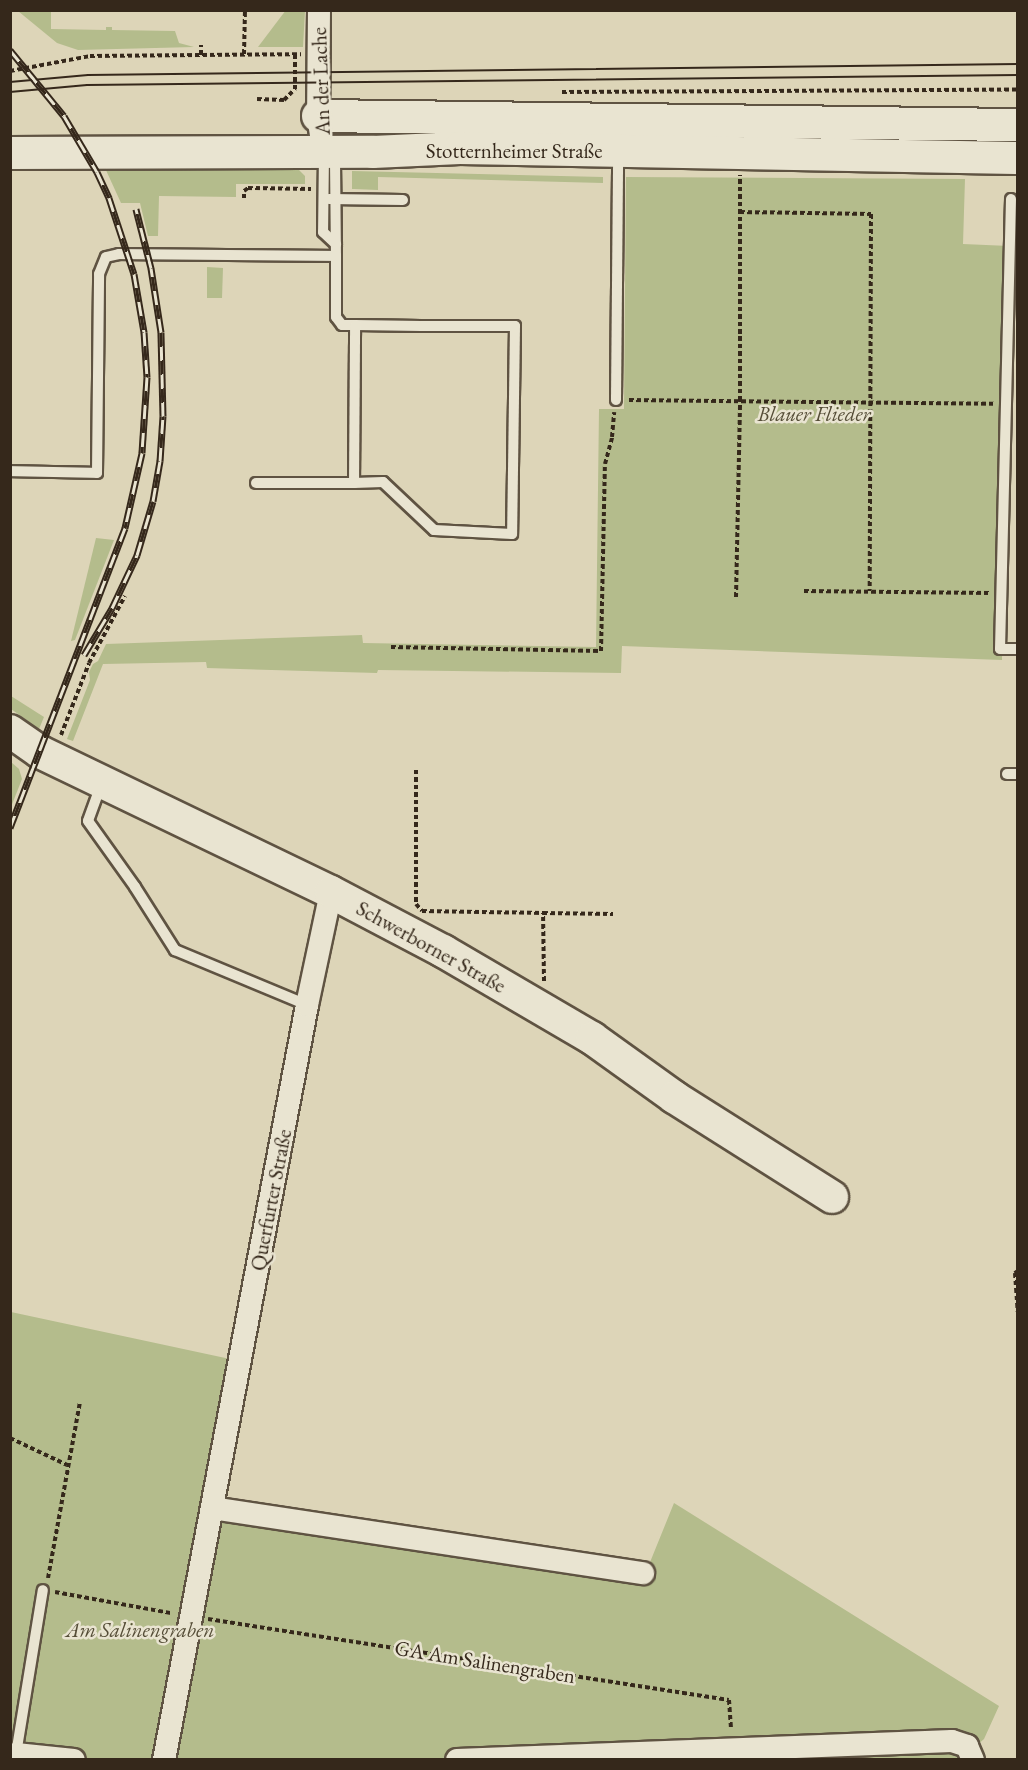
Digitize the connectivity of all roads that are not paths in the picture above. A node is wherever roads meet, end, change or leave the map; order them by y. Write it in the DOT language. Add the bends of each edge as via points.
graph roads {
  1 [pos="319,10"];
  2 [pos="318,116"];
  3 [pos="1017,125"];
  4 [pos="324,152"];
  5 [pos="618,152"];
  6 [pos="10,153"];
  7 [pos="1017,158"];
  8 [pos="322,199"];
  9 [pos="336,199"];
  10 [pos="1011,199"];
  11 [pos="403,200"];
  12 [pos="336,244"];
  13 [pos="336,256"];
  14 [pos="355,325"];
  15 [pos="616,400"];
  16 [pos="10,471"];
  17 [pos="256,483"];
  18 [pos="354,483"];
  19 [pos="1017,649"];
  20 [pos="10,731"];
  21 [pos="102,782"];
  22 [pos="331,892"];
  23 [pos="307,1005"];
  24 [pos="832,1197"];
  25 [pos="212,1508"];
  26 [pos="643,1573"];
  27 [pos="43,1590"];
  28 [pos="16,1754"];
  29 [pos="74,1760"];
  30 [pos="164,1760"];
  31 [pos="457,1760"];
  32 [pos="974,1760"];
  1 -- 2 [label="street, An der Lache"];
  2 -- 3 [label="main road, Stotternheimer Straße"];
  2 -- 4 [label="street, An der Lache"];
  4 -- 5 [label="main road, Stotternheimer Straße" via="460,148"];
  4 -- 6 [label="main road, Stotternheimer Straße"];
  4 -- 8 [label="lane"];
  4 -- 9 [label="lane" via="335,161"];
  5 -- 7 [label="main road, Stotternheimer Straße"];
  5 -- 15 [label="lane"];
  8 -- 9 [label="lane"];
  8 -- 12 [label="lane" via="323,232"];
  9 -- 11 [label="lane"];
  9 -- 12 [label="lane"];
  10 -- 19 [label="lane" via="1000,649"];
  12 -- 13 [label="lane"];
  13 -- 14 [label="lane" via="336,317 342,325"];
  13 -- 16 [label="lane" via="106,257 99,274 97,473"];
  14 -- 18 [label="lane"];
  14 -- 18 [label="lane" via="515,326 512,534 434,530 383,482"];
  17 -- 18 [label="lane"];
  20 -- 21 [label="main road, Schwerborner Straße" via="52,758"];
  21 -- 22 [label="main road, Schwerborner Straße"];
  21 -- 23 [label="lane" via="88,821 175,950"];
  22 -- 23 [label="street, Querfurter Straße"];
  22 -- 24 [label="main road, Schwerborner Straße" via="443,951 592,1038 674,1097"];
  23 -- 25 [label="street, Querfurter Straße"];
  25 -- 26 [label="street"];
  25 -- 30 [label="street"];
  27 -- 28 [label="lane"];
  28 -- 29 [label="street"];
  31 -- 32 [label="street" via="952,1741 967,1746"];
}
